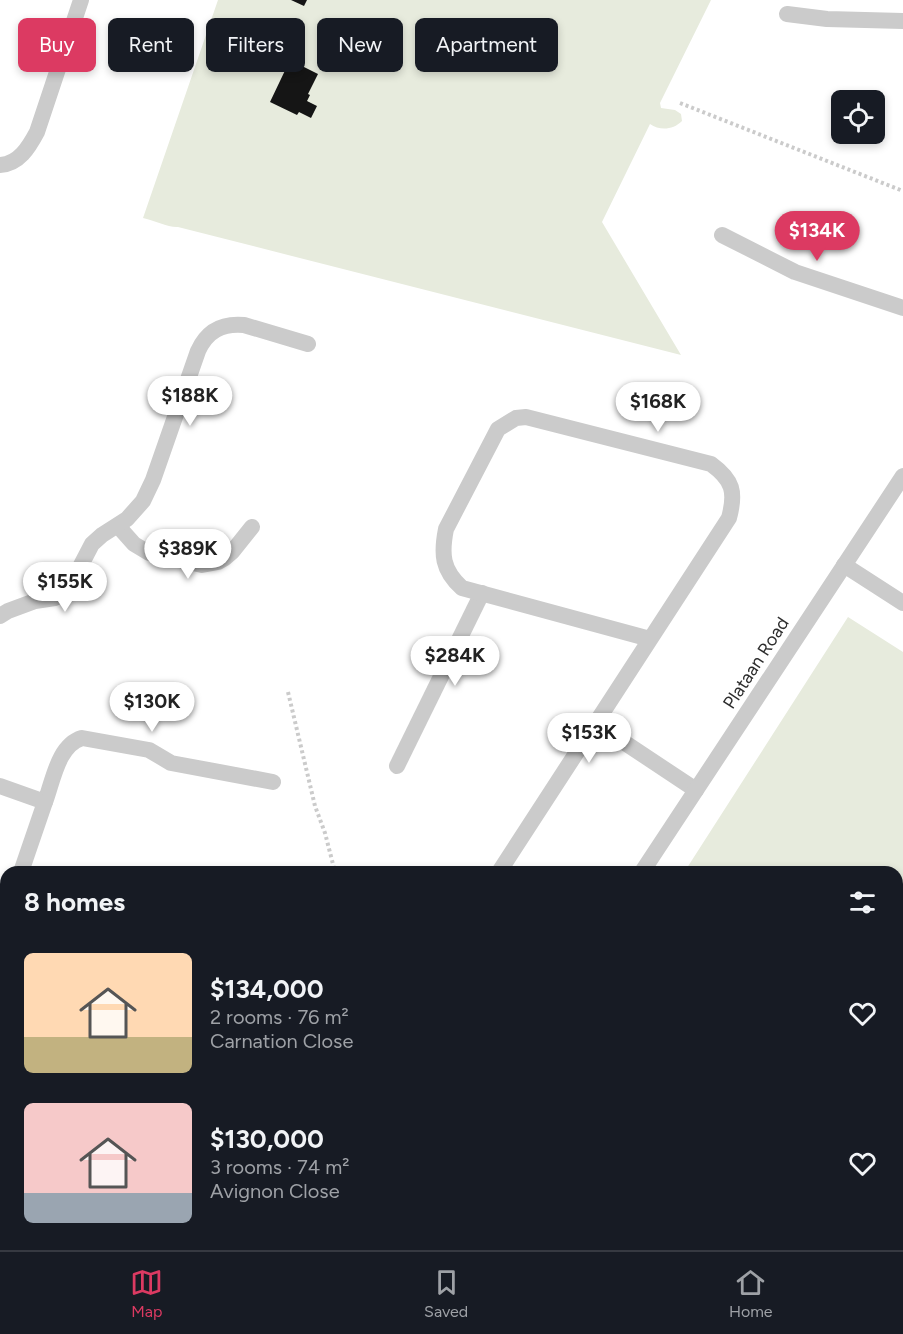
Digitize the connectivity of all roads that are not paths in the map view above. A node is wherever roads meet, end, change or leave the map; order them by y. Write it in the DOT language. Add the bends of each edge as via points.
graph roads {
  1 [pos="81,0"];
  2 [pos="787,14"];
  3 [pos="903,21"];
  4 [pos="0,165"];
  5 [pos="722,235"];
  6 [pos="903,308"];
  7 [pos="308,344"];
  8 [pos="903,476"];
  9 [pos="118,526"];
  10 [pos="252,526"];
  11 [pos="844,565"];
  12 [pos="482,593"];
  13 [pos="903,603"];
  14 [pos="0,616"];
  15 [pos="650,639"];
  16 [pos="596,723"];
  17 [pos="397,766"];
  18 [pos="273,782"];
  19 [pos="0,786"];
  20 [pos="696,790"];
  21 [pos="45,802"];
  22 [pos="23,866"];
  23 [pos="503,866"];
  24 [pos="646,866"];
  1 -- 4 [label="street" via="37,132 29,147 7,165"];
  2 -- 3 [label="street"];
  5 -- 6 [label="street" via="795,272"];
  7 -- 9 [label="street" via="233,324 207,336 198,351 148,491 136,510"];
  8 -- 11 [label="street, Plataan Road"];
  9 -- 10 [label="street" via="134,544 149,553 202,565 225,558"];
  9 -- 14 [label="street" via="92,544 68,590"];
  11 -- 13 [label="street"];
  11 -- 20 [label="street, Plataan Road"];
  12 -- 15 [label="street"];
  12 -- 15 [label="street" via="462,588 451,578 442,547 446,529 498,429 508,422 526,417 711,464 731,484 729,518"];
  12 -- 17 [label="street"];
  15 -- 16 [label="street"];
  16 -- 20 [label="street"];
  16 -- 23 [label="street"];
  18 -- 21 [label="street" via="171,762 148,750 82,738 65,749"];
  19 -- 21 [label="street"];
  20 -- 24 [label="street, Plataan Road"];
  21 -- 22 [label="street"];
}
